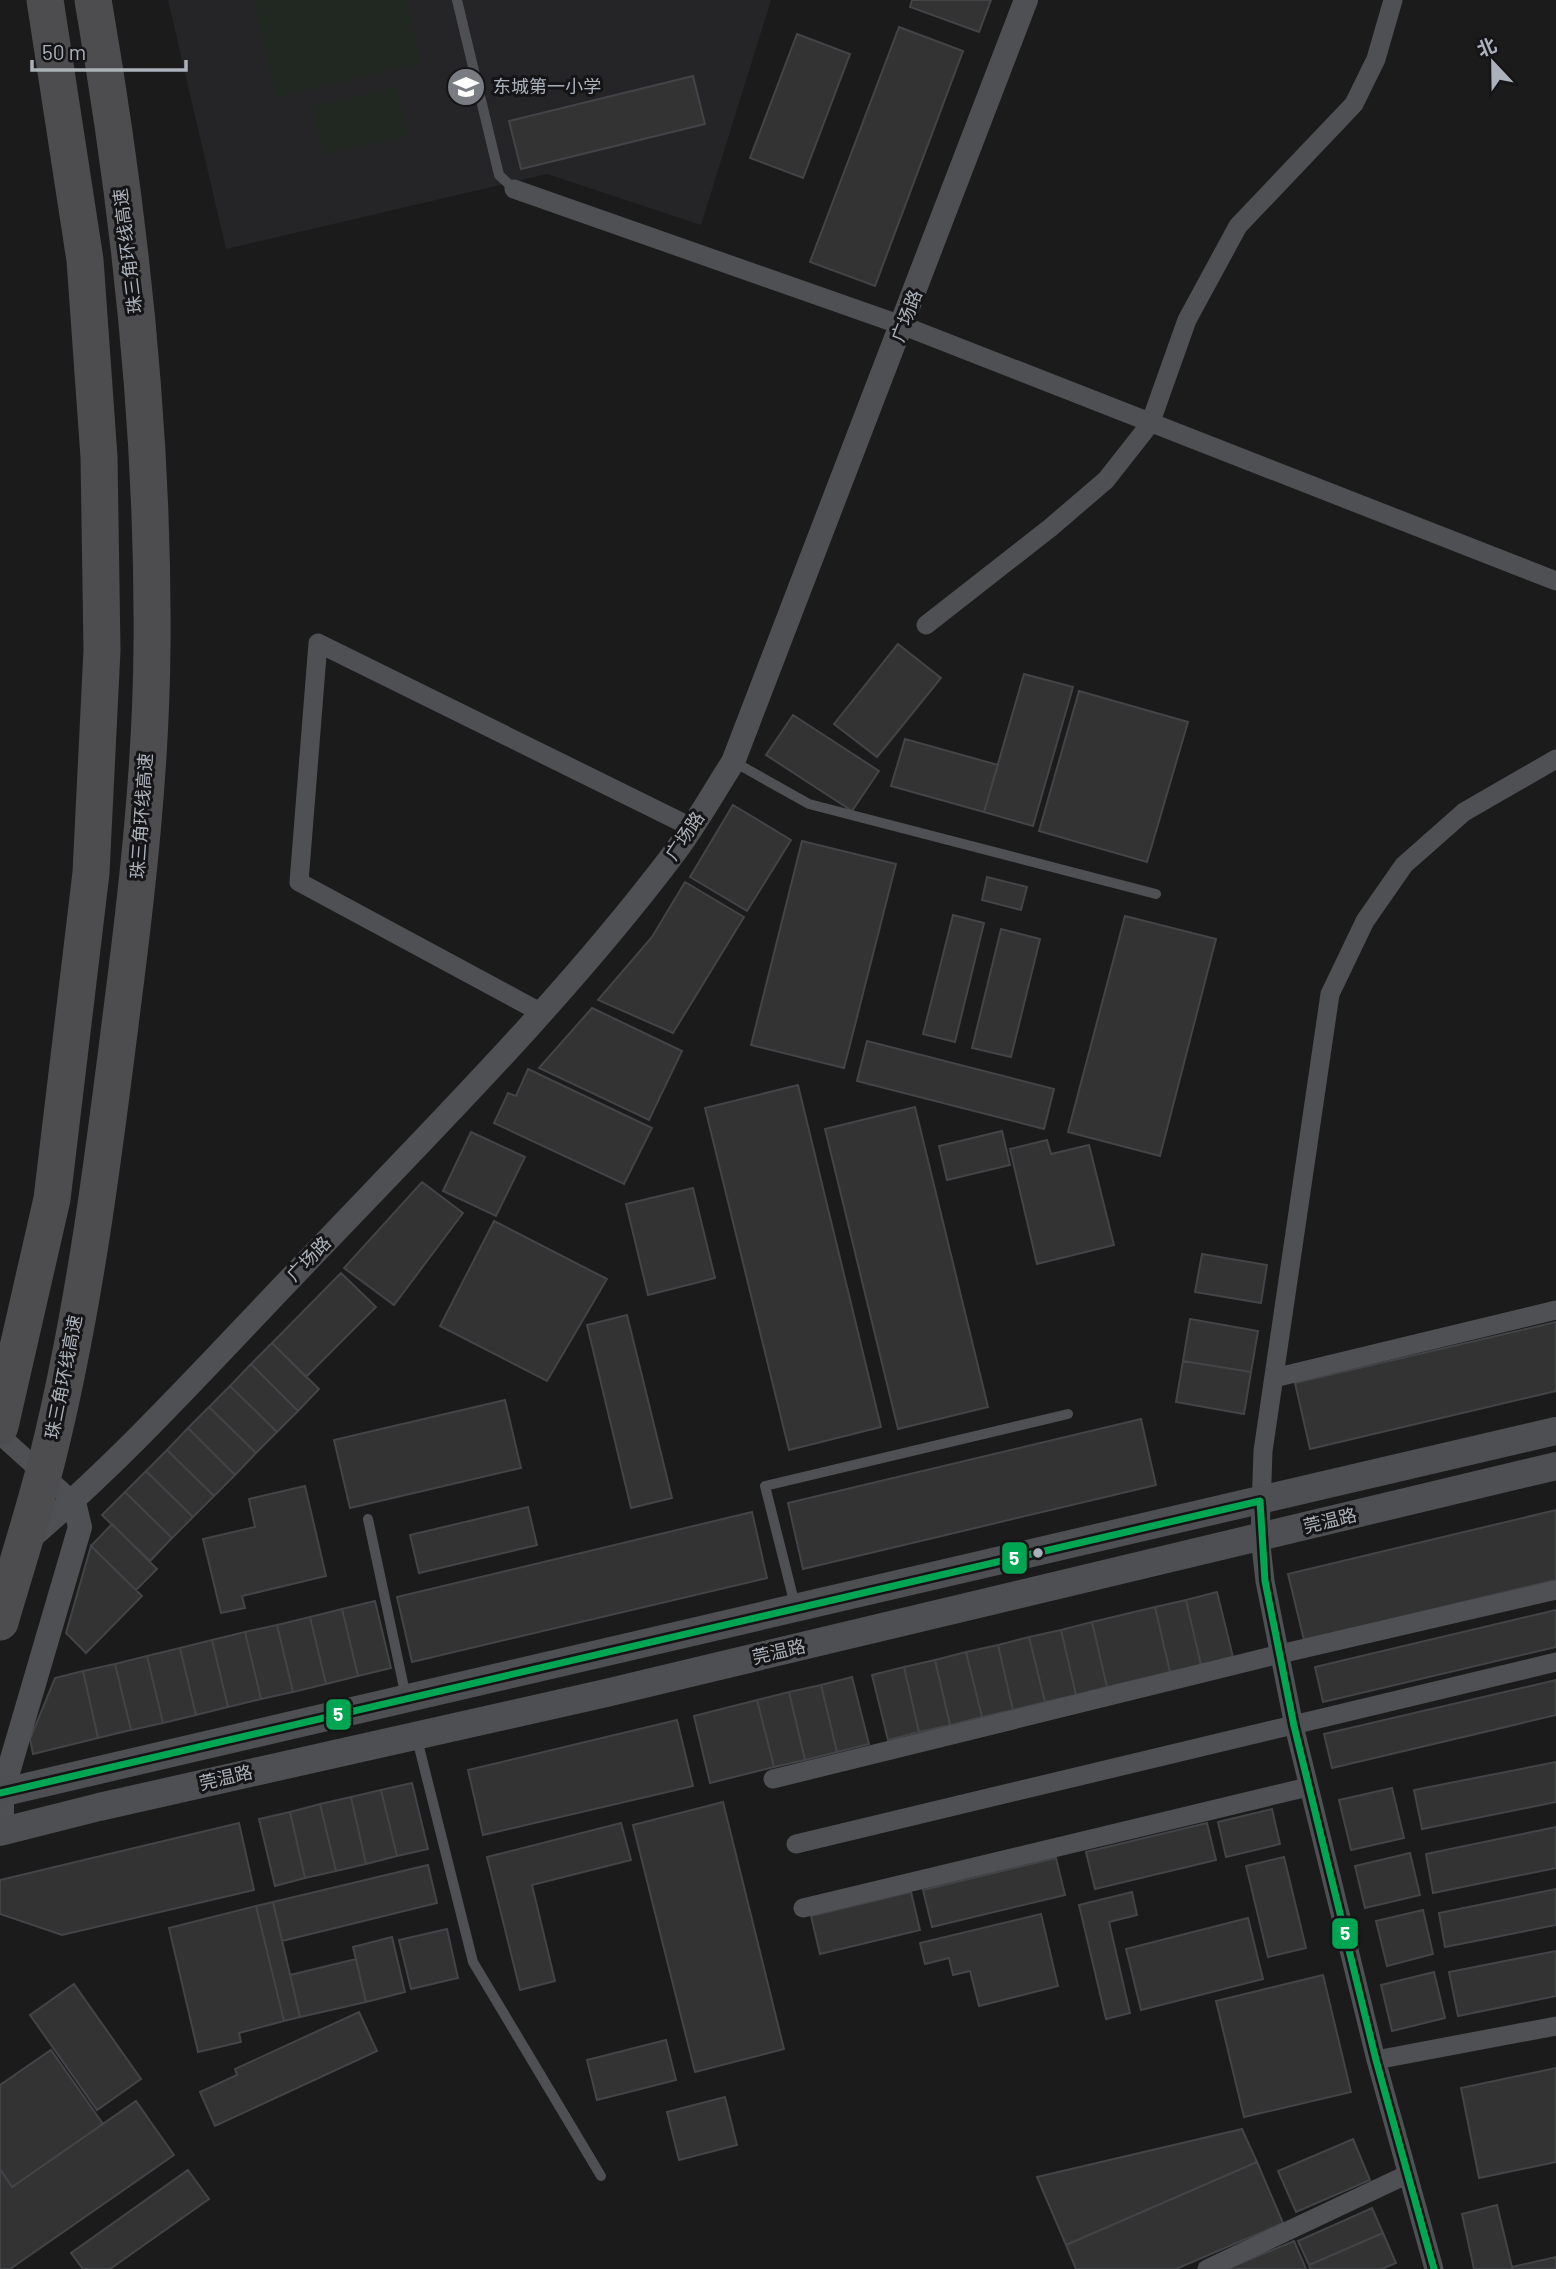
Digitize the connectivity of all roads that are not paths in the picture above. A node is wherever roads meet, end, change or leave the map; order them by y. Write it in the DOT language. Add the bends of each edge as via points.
graph roads {
  1 [pos="45,0"];
  2 [pos="93,0"];
  3 [pos="457,0"];
  4 [pos="1026,0"];
  5 [pos="1393,0"];
  6 [pos="514,189"];
  7 [pos="904,326"];
  8 [pos="1150,424"];
  9 [pos="1556,581"];
  10 [pos="926,625"];
  11 [pos="1556,759"];
  12 [pos="733,762"];
  13 [pos="691,827"];
  14 [pos="1156,894"];
  15 [pos="542,1013"];
  16 [pos="1556,1310"];
  17 [pos="1274,1378"];
  18 [pos="1068,1413"];
  19 [pos="0,1426"];
  20 [pos="1556,1431"];
  21 [pos="0,1434"];
  22 [pos="1556,1466"];
  23 [pos="1260,1501"];
  24 [pos="74,1502"];
  25 [pos="368,1519"];
  26 [pos="1261,1537"];
  27 [pos="0,1563"];
  28 [pos="1556,1590"];
  29 [pos="796,1608"];
  30 [pos="0,1622"];
  31 [pos="1280,1654"];
  32 [pos="1556,1662"];
  33 [pos="407,1701"];
  34 [pos="1294,1726"];
  35 [pos="416,1735"];
  36 [pos="0,1743"];
  37 [pos="773,1779"];
  38 [pos="1308,1787"];
  39 [pos="1,1793"];
  40 [pos="1,1830"];
  41 [pos="796,1844"];
  42 [pos="803,1909"];
  43 [pos="1556,2026"];
  44 [pos="1376,2060"];
  45 [pos="1406,2175"];
  46 [pos="601,2176"];
  47 [pos="1207,2269"];
  48 [pos="1434,2269"];
  1 -- 19 [label="highway" via="85,261 99,457 102,649 91,873 52,1199"];
  2 -- 30 [label="highway, 珠三角环线高速" via="131,266 149,454 151,664 138,881 98,1205 48,1454"];
  3 -- 6 [label="lane" via="499,175"];
  4 -- 7 [label="street, 广场路"];
  5 -- 8 [label="street" via="1376,59 1354,104 1238,226 1186,320"];
  6 -- 7 [label="street"];
  7 -- 8 [label="street"];
  7 -- 12 [label="street, 广场路"];
  8 -- 9 [label="street"];
  8 -- 10 [label="street" via="1106,480"];
  11 -- 17 [label="street" via="1464,812 1404,865 1365,921 1330,994"];
  12 -- 13 [label="street, 广场路"];
  12 -- 14 [label="lane" via="809,804"];
  13 -- 15 [label="street, 广场路" via="618,924"];
  13 -- 15 [label="street" via="318,643 299,881"];
  15 -- 24 [label="street, 广场路"];
  16 -- 17 [label="street"];
  17 -- 23 [label="street"];
  18 -- 29 [label="lane" via="765,1486"];
  20 -- 23 [label="main road, 莞温路"];
  21 -- 24 [label="street"];
  22 -- 26 [label="main road, 莞温路"];
  23 -- 26 [label="street"];
  23 -- 29 [label="main road, 莞温路"];
  24 -- 27 [label="street, 广场路"];
  24 -- 36 [label="street, 广场路"];
  24 -- 39 [label="street" via="80,1527"];
  25 -- 33 [label="lane"];
  26 -- 31 [label="street"];
  26 -- 35 [label="main road, 莞温路"];
  28 -- 31 [label="street"];
  29 -- 33 [label="main road, 莞温路"];
  31 -- 34 [label="street"];
  31 -- 37 [label="street"];
  32 -- 34 [label="street"];
  33 -- 39 [label="main road, 莞温路"];
  34 -- 38 [label="street"];
  34 -- 41 [label="street"];
  35 -- 40 [label="main road, 莞温路"];
  35 -- 46 [label="lane" via="473,1962"];
  38 -- 42 [label="street"];
  38 -- 44 [label="street"];
  39 -- 40 [label="street"];
  43 -- 44 [label="street"];
  44 -- 45 [label="street"];
  45 -- 47 [label="street"];
  45 -- 48 [label="street"];
}
